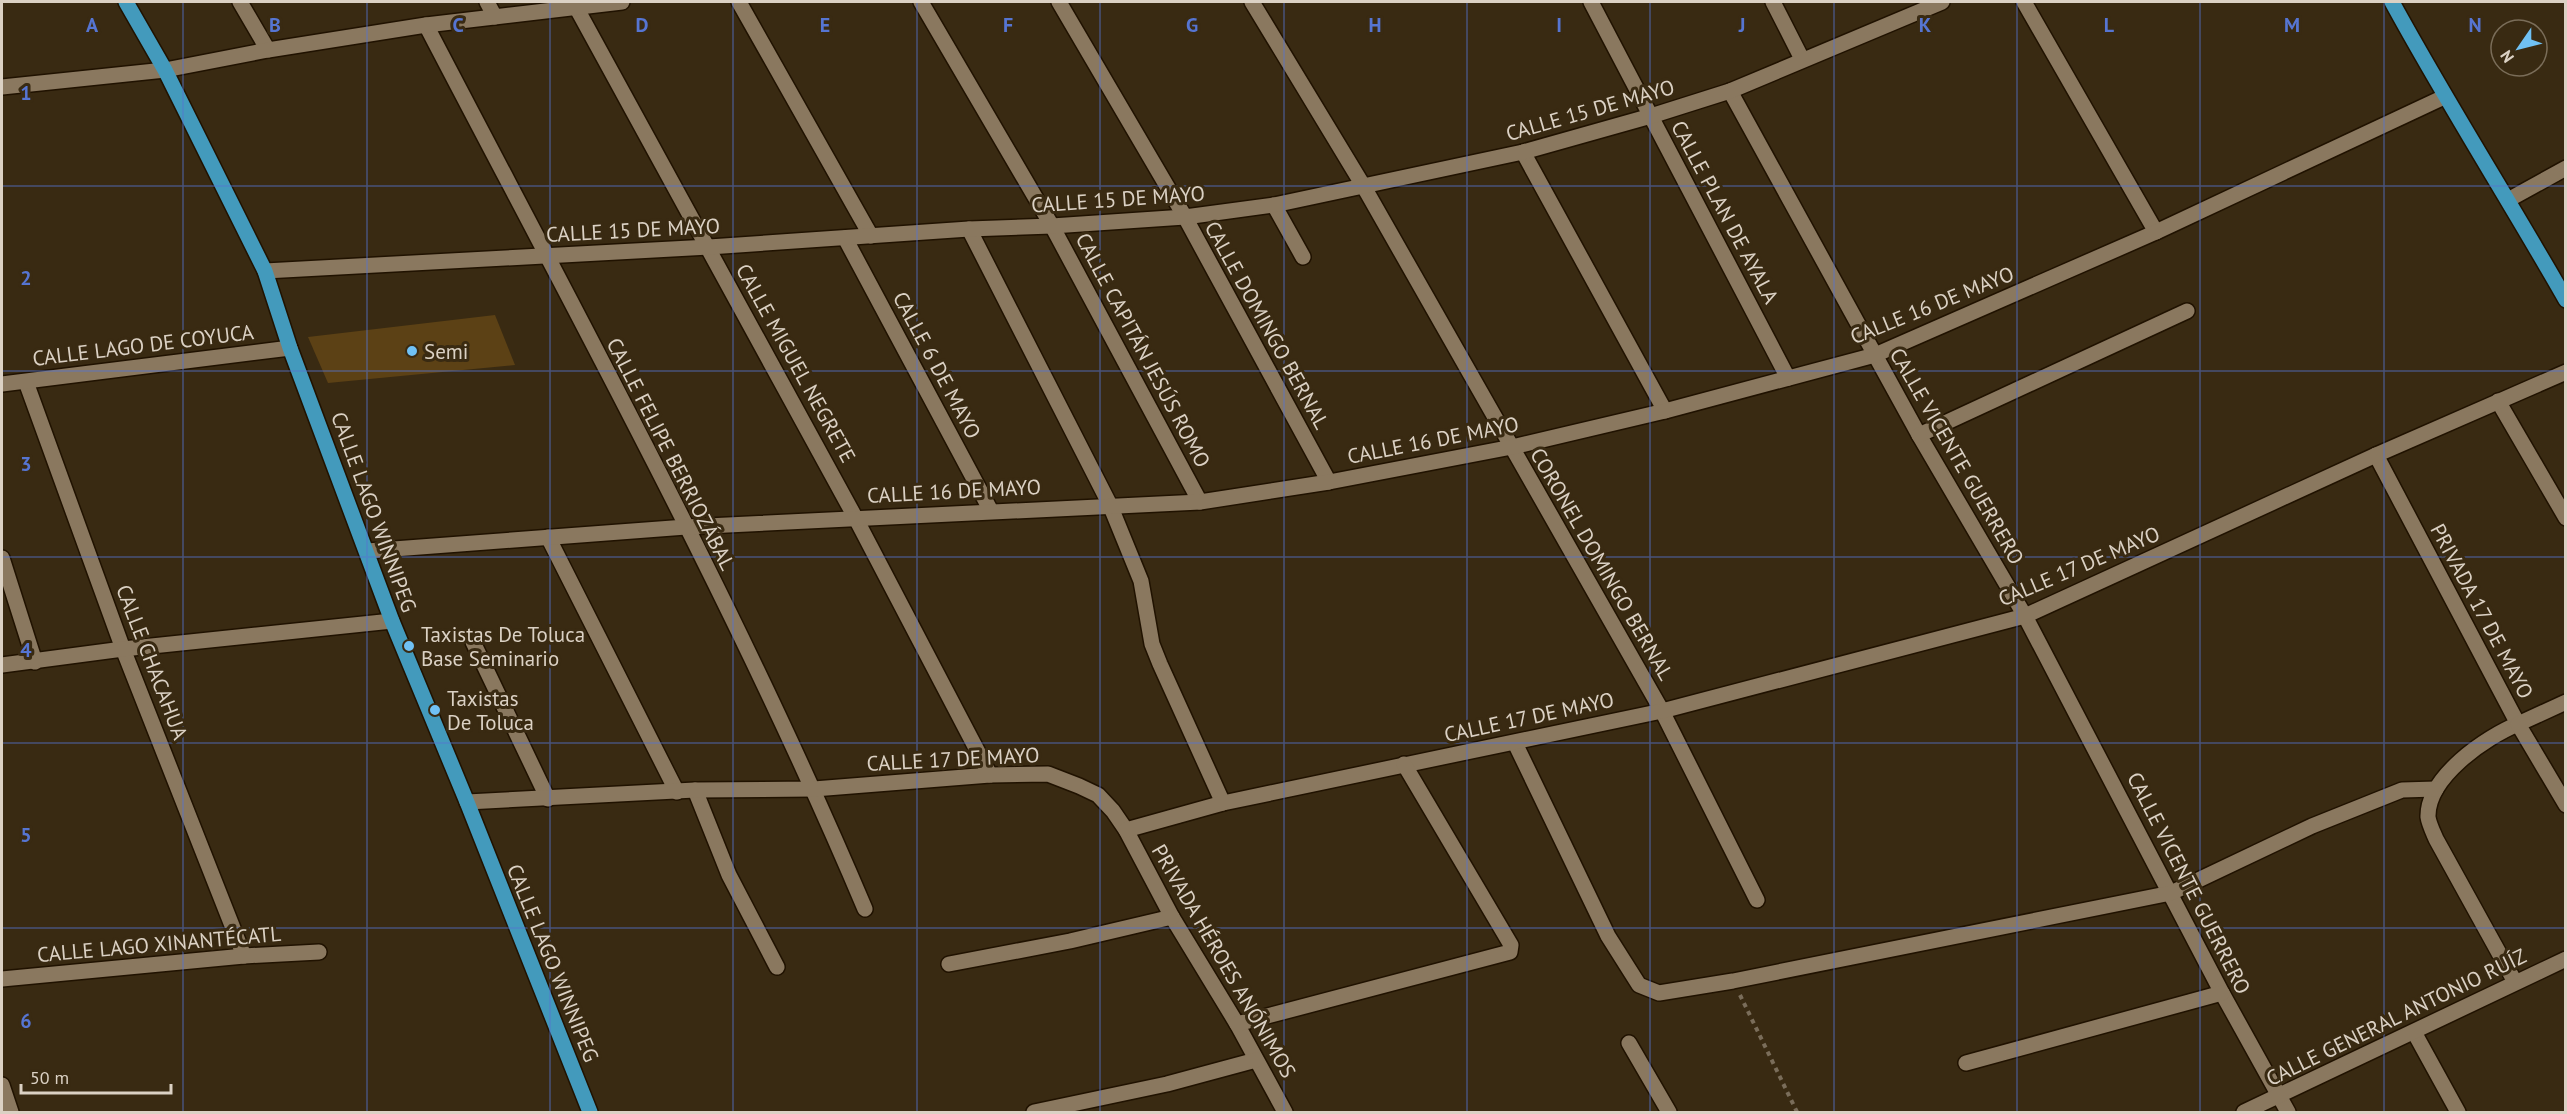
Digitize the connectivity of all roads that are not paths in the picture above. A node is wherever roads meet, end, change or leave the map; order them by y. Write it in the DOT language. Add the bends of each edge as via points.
graph roads {
  1 [pos="126,2"];
  2 [pos="240,2"];
  3 [pos="487,2"];
  4 [pos="622,2"];
  5 [pos="739,2"];
  6 [pos="921,2"];
  7 [pos="1059,2"];
  8 [pos="1252,2"];
  9 [pos="1591,2"];
  10 [pos="1773,2"];
  11 [pos="1942,2"];
  12 [pos="2024,2"];
  13 [pos="2392,2"];
  14 [pos="576,7"];
  15 [pos="495,17"];
  16 [pos="426,25"];
  17 [pos="268,50"];
  18 [pos="1802,59"];
  19 [pos="165,70"];
  20 [pos="2,87"];
  21 [pos="1730,91"];
  22 [pos="2444,97"];
  23 [pos="1651,116"];
  24 [pos="1523,152"];
  25 [pos="2565,168"];
  26 [pos="1364,187"];
  27 [pos="2508,200"];
  28 [pos="1274,205"];
  29 [pos="1185,217"];
  30 [pos="1053,226"];
  31 [pos="969,229"];
  32 [pos="2156,232"];
  33 [pos="871,236"];
  34 [pos="845,238"];
  35 [pos="709,247"];
  36 [pos="546,256"];
  37 [pos="1303,257"];
  38 [pos="266,271"];
  39 [pos="2565,300"];
  40 [pos="2187,311"];
  41 [pos="290,348"];
  42 [pos="1875,355"];
  43 [pos="2565,372"];
  44 [pos="1788,378"];
  45 [pos="26,382"];
  46 [pos="2,384"];
  47 [pos="2498,401"];
  48 [pos="1665,411"];
  49 [pos="1919,435"];
  50 [pos="1512,447"];
  51 [pos="2376,455"];
  52 [pos="1329,482"];
  53 [pos="1200,502"];
  54 [pos="1110,505"];
  55 [pos="991,511"];
  56 [pos="855,517"];
  57 [pos="2565,518"];
  58 [pos="686,526"];
  59 [pos="548,537"];
  60 [pos="367,551"];
  61 [pos="2,558"];
  62 [pos="2025,616"];
  63 [pos="392,621"];
  64 [pos="473,642"];
  65 [pos="123,649"];
  66 [pos="35,662"];
  67 [pos="2,665"];
  68 [pos="2565,702"];
  69 [pos="1662,711"];
  70 [pos="2518,724"];
  71 [pos="1515,743"];
  72 [pos="1404,764"];
  73 [pos="990,775"];
  74 [pos="814,789"];
  75 [pos="2436,789"];
  76 [pos="695,790"];
  77 [pos="677,792"];
  78 [pos="548,799"];
  79 [pos="467,802"];
  80 [pos="1223,803"];
  81 [pos="2565,805"];
  82 [pos="1126,830"];
  83 [pos="2171,893"];
  84 [pos="1757,900"];
  85 [pos="865,909"];
  86 [pos="1172,917"];
  87 [pos="319,952"];
  88 [pos="244,956"];
  89 [pos="2565,959"];
  90 [pos="949,964"];
  91 [pos="777,967"];
  92 [pos="2,979"];
  93 [pos="2515,982"];
  94 [pos="2222,993"];
  95 [pos="1237,1024"];
  96 [pos="2414,1032"];
  97 [pos="1629,1042"];
  98 [pos="1256,1060"];
  99 [pos="1966,1063"];
  100 [pos="2,1085"];
  101 [pos="2280,1097"];
  102 [pos="11,1113"];
  103 [pos="590,1113"];
  104 [pos="1034,1113"];
  105 [pos="1285,1113"];
  106 [pos="1669,1113"];
  107 [pos="2244,1113"];
  108 [pos="2288,1113"];
  109 [pos="2458,1113"];
  1 -- 19 [label="main road, CALLE LAGO WINNIPEG"];
  2 -- 17 [label="street"];
  3 -- 15 [label="street"];
  4 -- 14 [label="street"];
  5 -- 33 [label="street"];
  6 -- 30 [label="street, CALLE CAPITÁN JESÚS ROMO"];
  7 -- 29 [label="street, CALLE DOMINGO BERNAL"];
  8 -- 26 [label="street, CORONEL DOMINGO BERNAL"];
  9 -- 23 [label="street, CALLE PLAN DE AYALA"];
  10 -- 18 [label="street"];
  11 -- 18 [label="street, CALLE 15 DE MAYO"];
  12 -- 32 [label="street"];
  13 -- 22 [label="main road"];
  14 -- 15 [label="street"];
  14 -- 35 [label="street, CALLE MIGUEL NEGRETE"];
  15 -- 16 [label="street"];
  16 -- 17 [label="street"];
  16 -- 36 [label="street, CALLE FELIPE BERRIOZÁBAL"];
  17 -- 19 [label="street"];
  18 -- 21 [label="street, CALLE 15 DE MAYO"];
  19 -- 20 [label="street"];
  19 -- 38 [label="main road, CALLE LAGO WINNIPEG"];
  21 -- 23 [label="street, CALLE 15 DE MAYO"];
  21 -- 42 [label="street, CALLE VICENTE GUERRERO"];
  22 -- 27 [label="main road"];
  22 -- 32 [label="street, CALLE 16 DE MAYO"];
  23 -- 24 [label="street, CALLE 15 DE MAYO"];
  23 -- 44 [label="street, CALLE PLAN DE AYALA"];
  24 -- 26 [label="street, CALLE 15 DE MAYO"];
  24 -- 48 [label="street"];
  25 -- 27 [label="street"];
  26 -- 28 [label="street, CALLE 15 DE MAYO"];
  26 -- 50 [label="street, CORONEL DOMINGO BERNAL"];
  27 -- 39 [label="main road"];
  28 -- 29 [label="street, CALLE 15 DE MAYO"];
  28 -- 37 [label="street"];
  29 -- 30 [label="street, CALLE 15 DE MAYO"];
  29 -- 52 [label="street, CALLE DOMINGO BERNAL"];
  30 -- 31 [label="street, CALLE 15 DE MAYO"];
  30 -- 53 [label="street, CALLE CAPITÁN JESÚS ROMO"];
  31 -- 33 [label="street, CALLE 15 DE MAYO"];
  31 -- 54 [label="street"];
  32 -- 42 [label="street, CALLE 16 DE MAYO"];
  33 -- 34 [label="street, CALLE 15 DE MAYO"];
  34 -- 35 [label="street, CALLE 15 DE MAYO"];
  34 -- 55 [label="street, CALLE 6 DE MAYO"];
  35 -- 36 [label="street, CALLE 15 DE MAYO"];
  35 -- 56 [label="street, CALLE MIGUEL NEGRETE"];
  36 -- 38 [label="street, CALLE 15 DE MAYO"];
  36 -- 58 [label="street, CALLE FELIPE BERRIOZÁBAL"];
  38 -- 41 [label="main road, CALLE LAGO WINNIPEG"];
  40 -- 49 [label="street"];
  41 -- 45 [label="street, CALLE LAGO DE COYUCA"];
  41 -- 60 [label="main road, CALLE LAGO WINNIPEG"];
  42 -- 44 [label="street, CALLE 16 DE MAYO"];
  42 -- 49 [label="street, CALLE VICENTE GUERRERO"];
  43 -- 47 [label="street, CALLE 17 DE MAYO"];
  44 -- 48 [label="street, CALLE 16 DE MAYO"];
  45 -- 46 [label="street, CALLE LAGO DE COYUCA"];
  45 -- 65 [label="street, CALLE CHACAHUA"];
  47 -- 51 [label="street, CALLE 17 DE MAYO"];
  47 -- 57 [label="street"];
  48 -- 50 [label="street, CALLE 16 DE MAYO"];
  49 -- 62 [label="street, CALLE VICENTE GUERRERO"];
  50 -- 52 [label="street, CALLE 16 DE MAYO"];
  50 -- 69 [label="street, CORONEL DOMINGO BERNAL"];
  51 -- 62 [label="street, CALLE 17 DE MAYO"];
  51 -- 70 [label="street, PRIVADA 17 DE MAYO"];
  52 -- 53 [label="street, CALLE 16 DE MAYO"];
  53 -- 54 [label="street, CALLE 16 DE MAYO"];
  54 -- 55 [label="street, CALLE 16 DE MAYO"];
  54 -- 80 [label="street" via="1141,581 1152,644"];
  55 -- 56 [label="street, CALLE 16 DE MAYO"];
  56 -- 58 [label="street, CALLE 16 DE MAYO"];
  56 -- 73 [label="street, CALLE MIGUEL NEGRETE"];
  58 -- 59 [label="street, CALLE 16 DE MAYO"];
  58 -- 74 [label="street, CALLE FELIPE BERRIOZÁBAL"];
  59 -- 60 [label="street, CALLE 16 DE MAYO"];
  59 -- 77 [label="street"];
  60 -- 63 [label="main road, CALLE LAGO WINNIPEG"];
  61 -- 66 [label="street"];
  62 -- 69 [label="street, CALLE 17 DE MAYO"];
  62 -- 83 [label="street, CALLE VICENTE GUERRERO"];
  63 -- 65 [label="street"];
  63 -- 79 [label="main road, CALLE LAGO WINNIPEG"];
  64 -- 78 [label="street"];
  65 -- 66 [label="street"];
  65 -- 88 [label="street, CALLE CHACAHUA"];
  66 -- 67 [label="street"];
  68 -- 70 [label="street"];
  69 -- 71 [label="street, CALLE 17 DE MAYO"];
  69 -- 84 [label="street, CORONEL DOMINGO BERNAL"];
  70 -- 75 [label="street, PRIVADA 17 DE MAYO" via="2480,744"];
  70 -- 81 [label="street"];
  71 -- 72 [label="street, CALLE 17 DE MAYO"];
  71 -- 83 [label="street" via="1608,936 1640,985 1659,993"];
  72 -- 80 [label="street, CALLE 17 DE MAYO"];
  72 -- 95 [label="street" via="1512,950 1507,955"];
  73 -- 74 [label="street, CALLE 17 DE MAYO"];
  73 -- 82 [label="street, CALLE 17 DE MAYO" via="1048,774 1079,786 1098,795"];
  74 -- 76 [label="street, CALLE 17 DE MAYO"];
  74 -- 85 [label="street, CALLE FELIPE BERRIOZÁBAL"];
  75 -- 83 [label="street" via="2402,790 2312,826"];
  75 -- 93 [label="street, PRIVADA 17 DE MAYO" via="2428,816 2436,839"];
  76 -- 77 [label="street, CALLE 17 DE MAYO"];
  76 -- 91 [label="street" via="729,874"];
  77 -- 78 [label="street, CALLE 17 DE MAYO"];
  78 -- 79 [label="street, CALLE 17 DE MAYO"];
  79 -- 103 [label="main road, CALLE LAGO WINNIPEG"];
  80 -- 82 [label="street, CALLE 17 DE MAYO"];
  82 -- 86 [label="street, PRIVADA HÉROES ANÓNIMOS"];
  83 -- 94 [label="street, CALLE VICENTE GUERRERO"];
  86 -- 90 [label="street"];
  86 -- 95 [label="street, PRIVADA HÉROES ANÓNIMOS"];
  87 -- 88 [label="street, CALLE LAGO XINANTÉCATL"];
  88 -- 92 [label="street, CALLE LAGO XINANTÉCATL"];
  89 -- 93 [label="street, CALLE GENERAL ANTONIO RUÍZ"];
  93 -- 96 [label="street, CALLE GENERAL ANTONIO RUÍZ"];
  94 -- 99 [label="street"];
  94 -- 101 [label="street, CALLE VICENTE GUERRERO"];
  95 -- 98 [label="street, PRIVADA HÉROES ANÓNIMOS"];
  96 -- 101 [label="street, CALLE GENERAL ANTONIO RUÍZ"];
  96 -- 109 [label="street"];
  97 -- 106 [label="street"];
  98 -- 104 [label="street"];
  98 -- 105 [label="street, PRIVADA HÉROES ANÓNIMOS"];
  100 -- 102 [label="street"];
  101 -- 107 [label="street, CALLE GENERAL ANTONIO RUÍZ"];
  101 -- 108 [label="street, CALLE VICENTE GUERRERO"];
}
